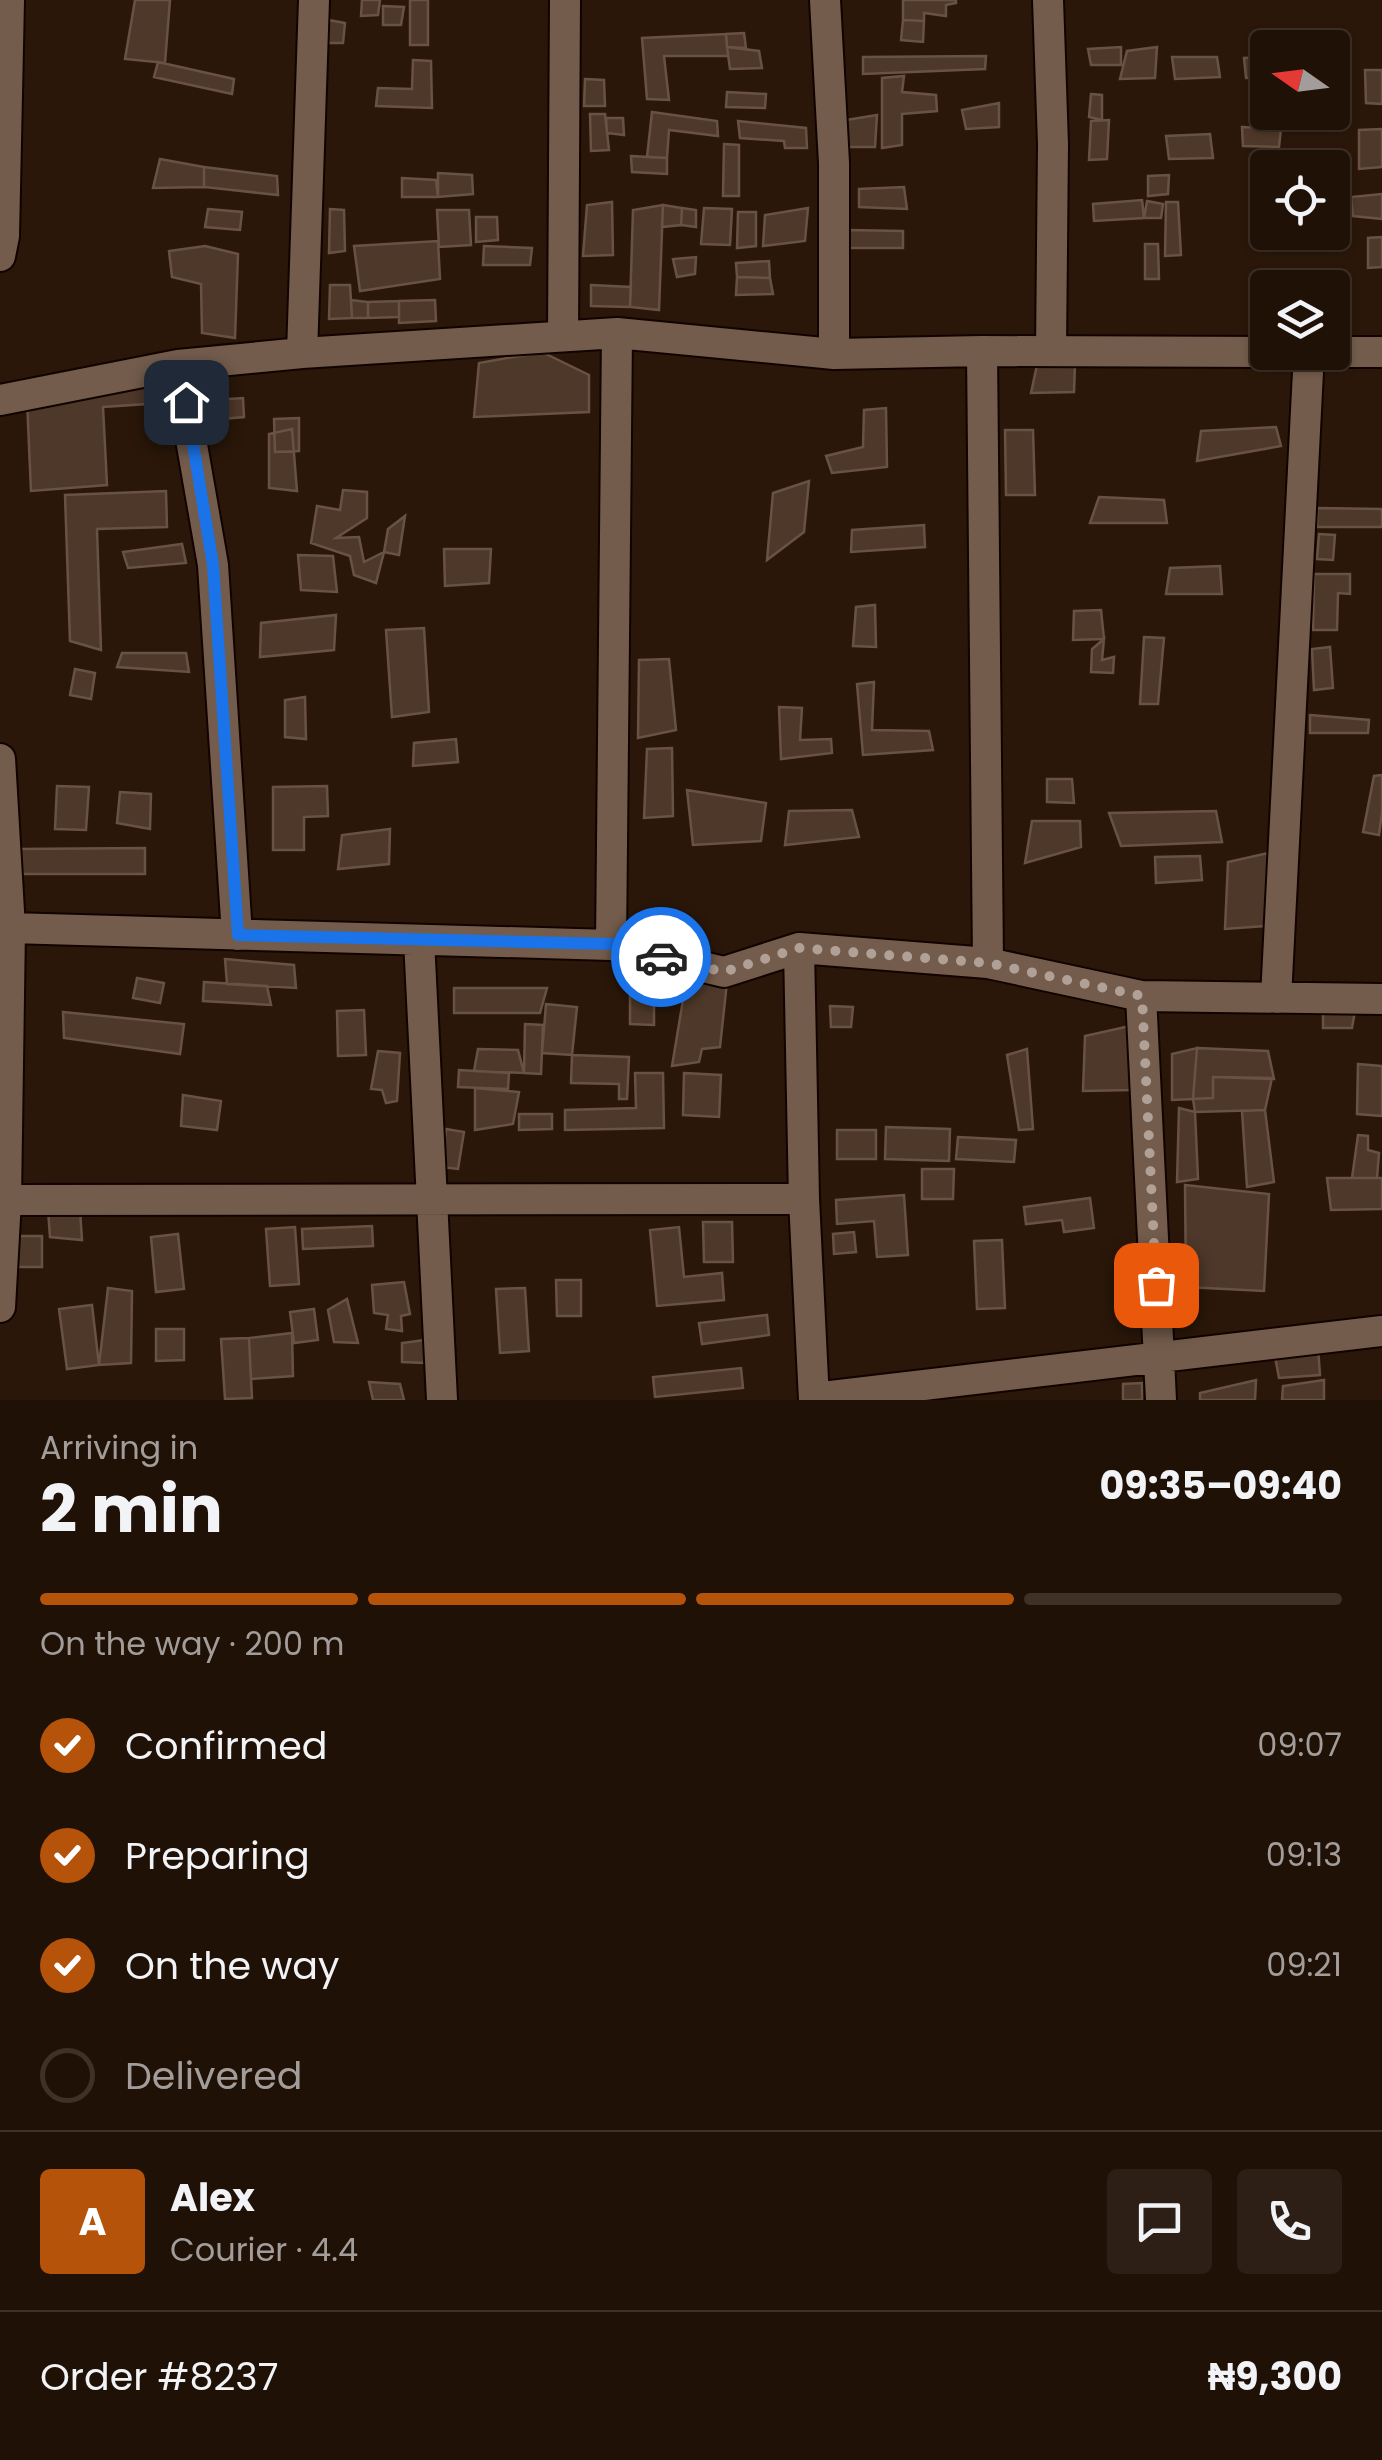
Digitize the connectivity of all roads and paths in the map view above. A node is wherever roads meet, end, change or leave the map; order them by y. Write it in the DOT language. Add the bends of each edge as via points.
graph roads {
  1 [pos="8,0"];
  2 [pos="314,0"];
  3 [pos="566,0"];
  4 [pos="825,0"];
  5 [pos="1048,0"];
  6 [pos="0,256"];
  7 [pos="617,333"];
  8 [pos="563,336"];
  9 [pos="982,351"];
  10 [pos="1051,351"];
  11 [pos="1250,352"];
  12 [pos="1350,352"];
  13 [pos="1382,352"];
  14 [pos="302,353"];
  15 [pos="834,354"];
  16 [pos="178,365"];
  17 [pos="1309,370"];
  18 [pos="0,400"];
  19 [pos="0,759"];
  20 [pos="10,928"];
  21 [pos="238,935"];
  22 [pos="419,940"];
  23 [pos="612,944"];
  24 [pos="799,948"];
  25 [pos="988,963"];
  26 [pos="1142,996"];
  27 [pos="1276,998"];
  28 [pos="1382,999"];
  29 [pos="434,1198"];
  30 [pos="804,1198"];
  31 [pos="6,1200"];
  32 [pos="0,1307"];
  33 [pos="1382,1332"];
  34 [pos="1160,1358"];
  35 [pos="814,1399"];
  36 [pos="442,1400"];
  37 [pos="1161,1400"];
  1 -- 6 [label="street"];
  2 -- 14 [label="street"];
  3 -- 8 [label="street"];
  4 -- 15 [label="street"];
  5 -- 10 [label="street"];
  7 -- 8 [label="street"];
  7 -- 15 [label="street"];
  7 -- 23 [label="street"];
  8 -- 14 [label="street"];
  9 -- 10 [label="street"];
  9 -- 15 [label="street"];
  9 -- 25 [label="street"];
  10 -- 11 [label="street"];
  12 -- 13 [label="street"];
  14 -- 16 [label="street"];
  16 -- 18 [label="street"];
  16 -- 21 [label="street" via="213,565"];
  17 -- 27 [label="street"];
  19 -- 20 [label="street"];
  20 -- 21 [label="street"];
  20 -- 31 [label="street"];
  21 -- 22 [label="street"];
  22 -- 23 [label="street"];
  22 -- 29 [label="street"];
  23 -- 24 [label="street" via="724,972"];
  24 -- 25 [label="street"];
  24 -- 30 [label="street"];
  25 -- 26 [label="street"];
  26 -- 27 [label="street"];
  26 -- 34 [label="street"];
  27 -- 28 [label="street"];
  29 -- 30 [label="street"];
  29 -- 31 [label="street"];
  29 -- 36 [label="street"];
  30 -- 35 [label="street"];
  31 -- 32 [label="street"];
  33 -- 34 [label="street"];
  34 -- 35 [label="street"];
  34 -- 37 [label="street"];
}
